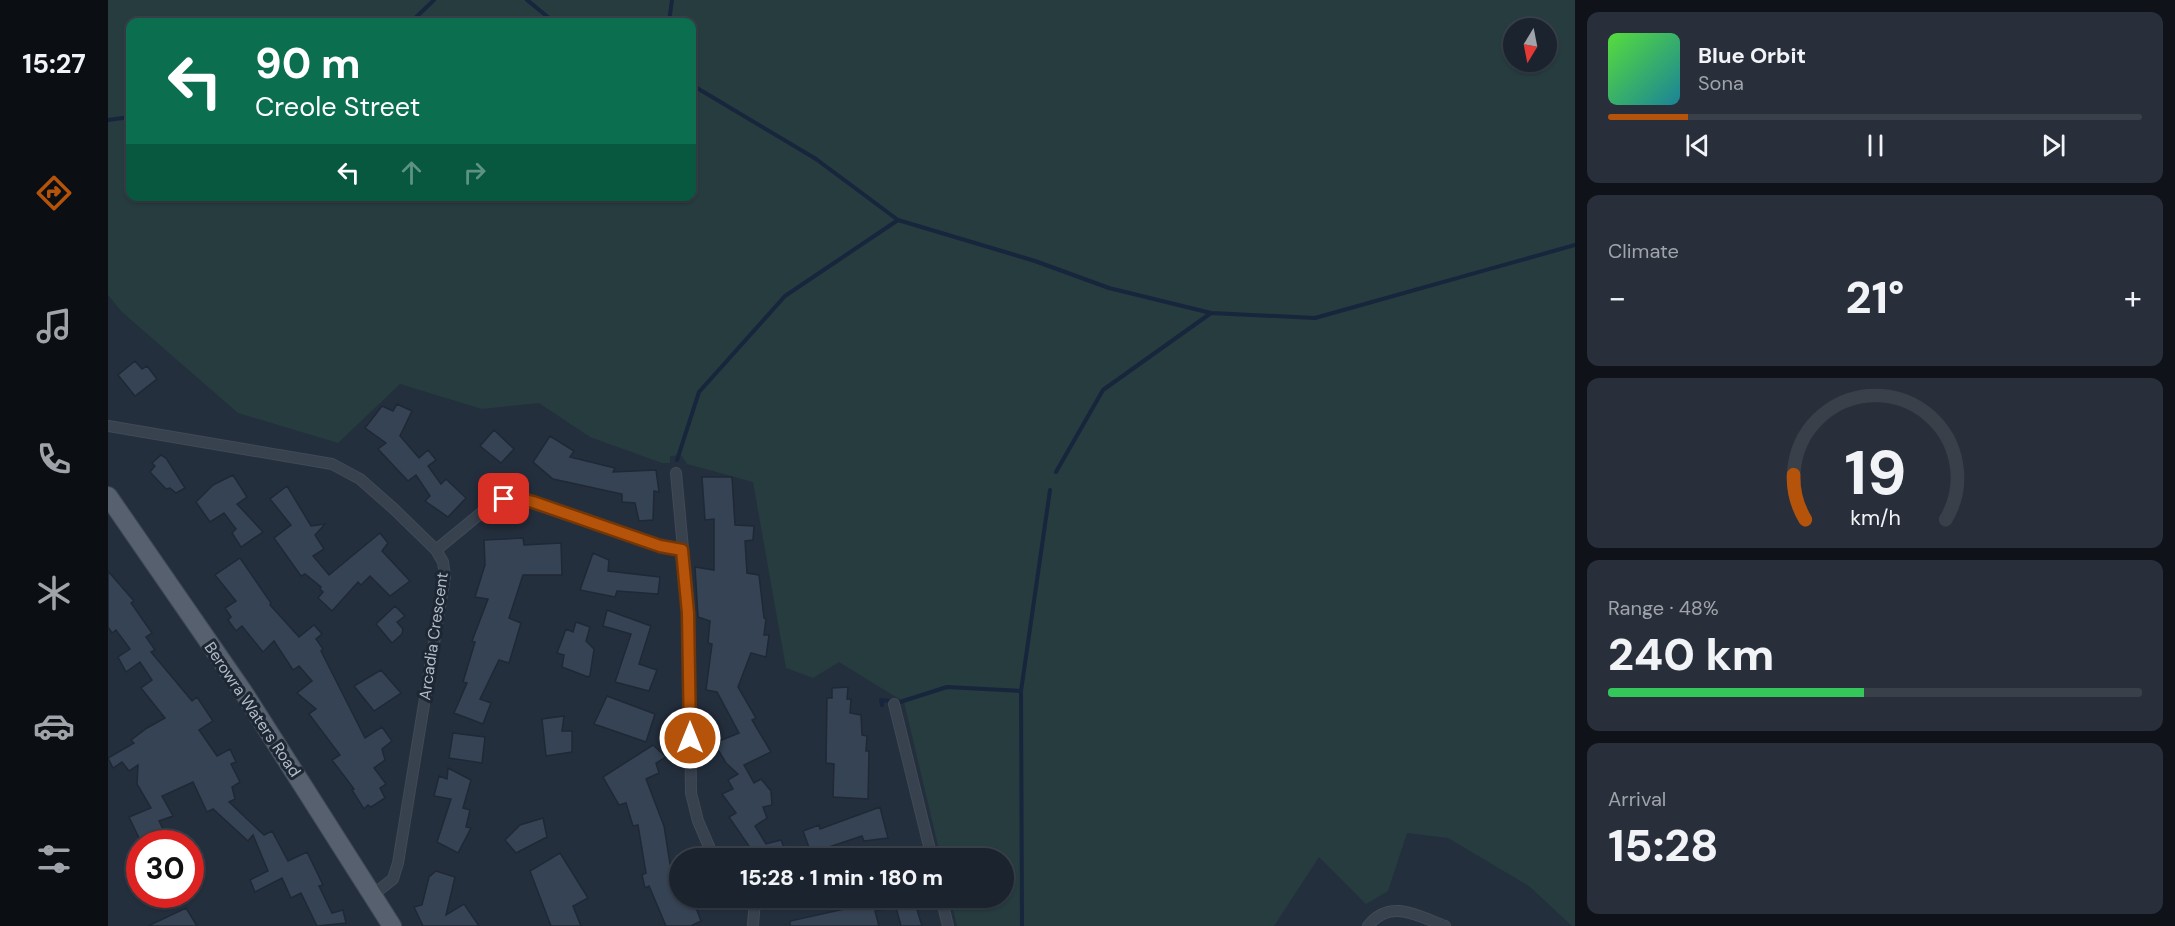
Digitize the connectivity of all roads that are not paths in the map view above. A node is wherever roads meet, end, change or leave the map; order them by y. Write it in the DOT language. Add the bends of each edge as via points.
graph roads {
  1 [pos="108,426"];
  2 [pos="676,472"];
  3 [pos="108,496"];
  4 [pos="436,550"];
  5 [pos="682,550"];
  6 [pos="894,704"];
  7 [pos="710,848"];
  8 [pos="930,848"];
  9 [pos="374,894"];
  10 [pos="754,908"];
  11 [pos="944,908"];
  12 [pos="753,924"];
  13 [pos="392,926"];
  14 [pos="948,926"];
  15 [pos="1368,926"];
  16 [pos="1445,926"];
  1 -- 4 [label="street, Arcadia Crescent" via="332,464 360,478"];
  2 -- 5 [label="street"];
  3 -- 9 [label="main road, Berowra Waters Road" via="244,693"];
  4 -- 5 [label="street" via="492,504 517,498"];
  4 -- 9 [label="street, Arcadia Crescent" via="445,576 398,863 393,879"];
  5 -- 7 [label="street" via="688,613 691,793"];
  6 -- 8 [label="street"];
  9 -- 13 [label="main road, Berowra Waters Road"];
  10 -- 12 [label="street"];
  11 -- 14 [label="street"];
  15 -- 16 [label="street" via="1386,911 1399,910"];
}
